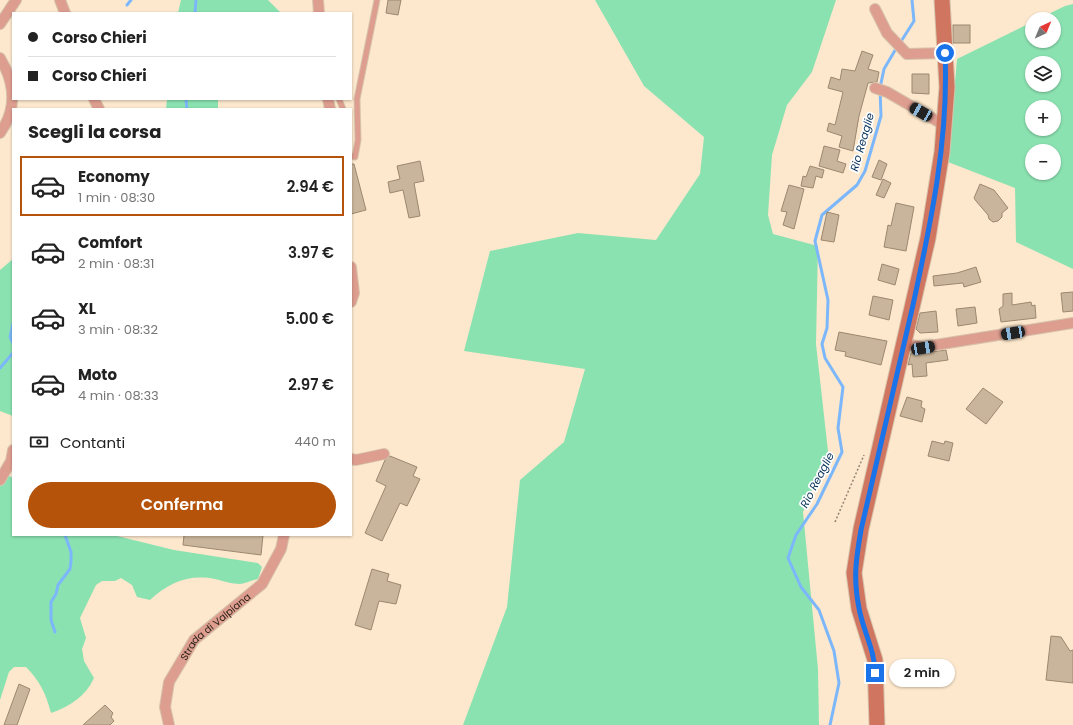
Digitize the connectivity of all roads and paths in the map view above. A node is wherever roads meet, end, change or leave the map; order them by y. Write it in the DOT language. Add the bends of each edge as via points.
graph roads {
  1 [pos="16,0"];
  2 [pos="60,0"];
  3 [pos="318,0"];
  4 [pos="377,0"];
  5 [pos="942,0"];
  6 [pos="875,9"];
  7 [pos="64,12"];
  8 [pos="319,12"];
  9 [pos="0,24"];
  10 [pos="945,53"];
  11 [pos="0,58"];
  12 [pos="875,88"];
  13 [pos="944,125"];
  14 [pos="0,133"];
  15 [pos="352,156"];
  16 [pos="352,276"];
  17 [pos="352,299"];
  18 [pos="1073,323"];
  19 [pos="904,344"];
  20 [pos="12,454"];
  21 [pos="384,454"];
  22 [pos="865,454"];
  23 [pos="352,459"];
  24 [pos="0,480"];
  25 [pos="835,522"];
  26 [pos="284,536"];
  27 [pos="169,725"];
  28 [pos="877,725"];
  1 -- 9 [label="street"];
  2 -- 7 [label="street"];
  3 -- 8 [label="street"];
  4 -- 15 [label="lane" via="358,99 358,140 355,157"];
  5 -- 10 [label="main road"];
  6 -- 10 [label="street" via="887,33 903,52"];
  10 -- 13 [label="main road" via="947,87"];
  11 -- 14 [label="street" via="7,69 12,86 12,110"];
  12 -- 13 [label="street" via="888,92"];
  13 -- 19 [label="main road" via="928,238"];
  16 -- 17 [label="street"];
  18 -- 19 [label="street" via="923,348"];
  19 -- 28 [label="main road" via="861,530 854,573 859,609 875,660"];
  20 -- 24 [label="street"];
  21 -- 23 [label="street"];
  22 -- 25 [label="path"];
  26 -- 27 [label="street, Strada di Valpiana" via="262,584 194,640 169,682 164,707"];
}
